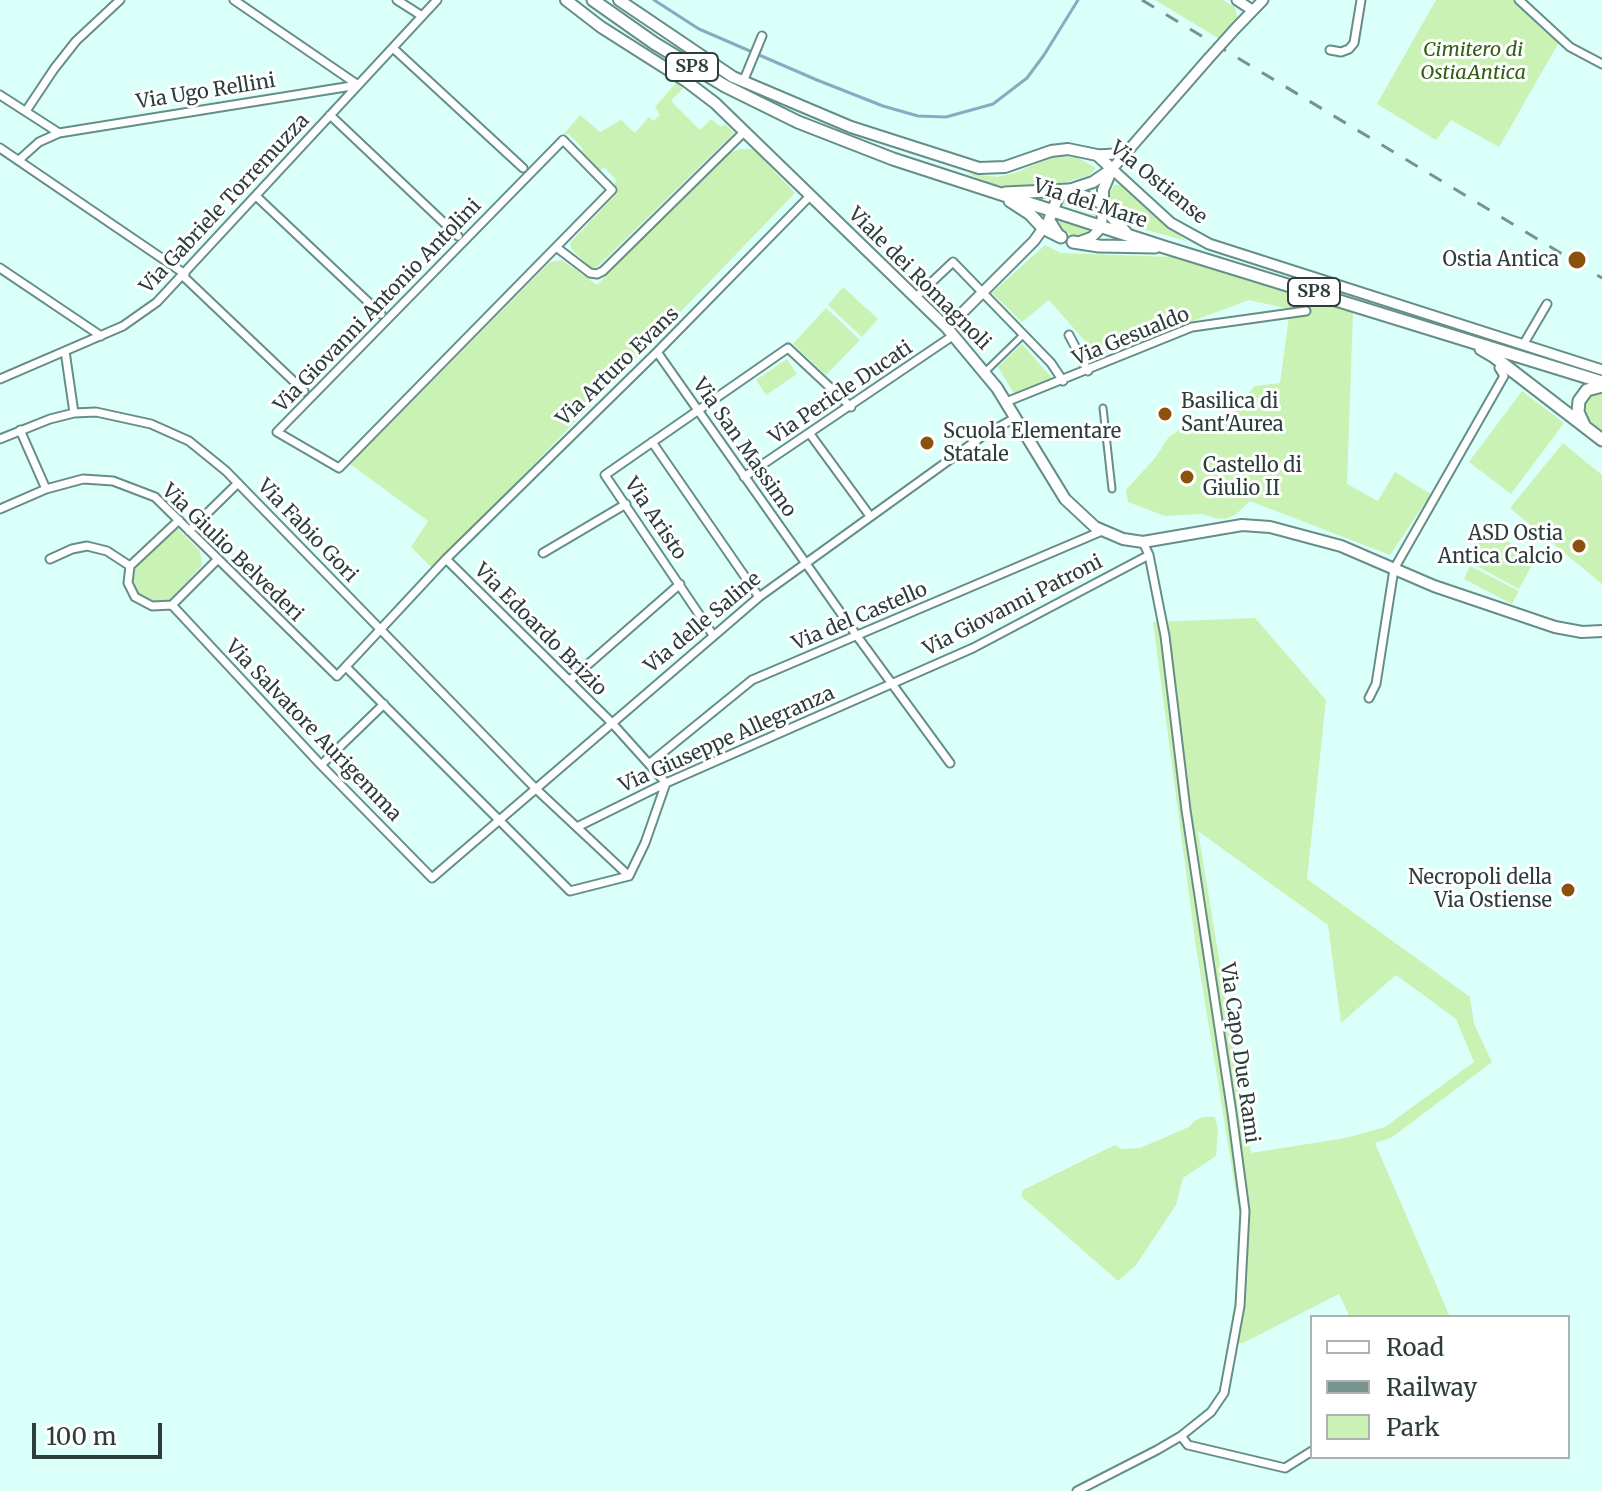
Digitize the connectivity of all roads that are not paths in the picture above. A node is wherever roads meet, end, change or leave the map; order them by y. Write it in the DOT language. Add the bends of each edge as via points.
graph roads {
  1 [pos="120,0"];
  2 [pos="234,0"];
  3 [pos="397,0"];
  4 [pos="437,0"];
  5 [pos="566,0"];
  6 [pos="593,0"];
  7 [pos="619,0"];
  8 [pos="1237,0"];
  9 [pos="1263,0"];
  10 [pos="1361,0"];
  11 [pos="1519,0"];
  12 [pos="1252,10"];
  13 [pos="422,16"];
  14 [pos="762,36"];
  15 [pos="394,49"];
  16 [pos="1330,50"];
  17 [pos="1602,64"];
  18 [pos="743,82"];
  19 [pos="358,85"];
  20 [pos="0,95"];
  21 [pos="26,111"];
  22 [pos="330,115"];
  23 [pos="744,132"];
  24 [pos="59,133"];
  25 [pos="1132,147"];
  26 [pos="0,148"];
  27 [pos="1097,155"];
  28 [pos="19,160"];
  29 [pos="523,168"];
  30 [pos="1112,169"];
  31 [pos="1069,190"];
  32 [pos="999,193"];
  33 [pos="256,196"];
  34 [pos="810,196"];
  35 [pos="1103,206"];
  36 [pos="1047,220"];
  37 [pos="1101,226"];
  38 [pos="1126,233"];
  39 [pos="458,236"];
  40 [pos="1061,237"];
  41 [pos="1034,241"];
  42 [pos="1073,242"];
  43 [pos="556,247"];
  44 [pos="1164,247"];
  45 [pos="1,269"];
  46 [pos="184,275"];
  47 [pos="982,291"];
  48 [pos="916,297"];
  49 [pos="1547,304"];
  50 [pos="1306,311"];
  51 [pos="381,314"];
  52 [pos="951,331"];
  53 [pos="1023,335"];
  54 [pos="1069,335"];
  55 [pos="101,336"];
  56 [pos="1463,339"];
  57 [pos="1523,345"];
  58 [pos="65,351"];
  59 [pos="657,352"];
  60 [pos="1499,368"];
  61 [pos="1602,370"];
  62 [pos="1088,371"];
  63 [pos="985,372"];
  64 [pos="0,379"];
  65 [pos="1063,381"];
  66 [pos="1602,384"];
  67 [pos="304,391"];
  68 [pos="1006,402"];
  69 [pos="851,407"];
  70 [pos="1103,408"];
  71 [pos="698,409"];
  72 [pos="74,413"];
  73 [pos="1015,418"];
  74 [pos="1584,426"];
  75 [pos="20,430"];
  76 [pos="810,434"];
  77 [pos="0,439"];
  78 [pos="1602,440"];
  79 [pos="652,442"];
  80 [pos="744,477"];
  81 [pos="238,483"];
  82 [pos="46,489"];
  83 [pos="1112,489"];
  84 [pos="626,504"];
  85 [pos="0,509"];
  86 [pos="870,516"];
  87 [pos="179,520"];
  88 [pos="189,531"];
  89 [pos="1102,531"];
  90 [pos="1143,542"];
  91 [pos="543,553"];
  92 [pos="1149,555"];
  93 [pos="50,559"];
  94 [pos="218,559"];
  95 [pos="446,559"];
  96 [pos="805,562"];
  97 [pos="130,566"];
  98 [pos="1394,569"];
  99 [pos="680,584"];
  100 [pos="759,597"];
  101 [pos="172,605"];
  102 [pos="380,629"];
  103 [pos="1602,631"];
  104 [pos="713,635"];
  105 [pos="857,636"];
  106 [pos="346,667"];
  107 [pos="337,676"];
  108 [pos="569,681"];
  109 [pos="891,683"];
  110 [pos="1369,698"];
  111 [pos="384,704"];
  112 [pos="612,723"];
  113 [pos="650,763"];
  114 [pos="950,763"];
  115 [pos="321,765"];
  116 [pos="666,783"];
  117 [pos="536,789"];
  118 [pos="499,821"];
  119 [pos="577,827"];
  120 [pos="629,876"];
  121 [pos="432,878"];
  122 [pos="1181,1436"];
  123 [pos="1310,1452"];
  124 [pos="1077,1491"];
  1 -- 21 [label="street" via="76,41"];
  2 -- 19 [label="street"];
  3 -- 13 [label="street"];
  4 -- 13 [label="street, Via Gabriele Torremuzza"];
  5 -- 23 [label="main road, Viale dei Romagnoli" via="694,86"];
  6 -- 32 [label="main road, Via del Mare / SP8" via="750,99 893,159"];
  7 -- 18 [label="main road, Via Ostiense"];
  8 -- 12 [label="street"];
  9 -- 12 [label="street"];
  10 -- 16 [label="street" via="1354,43 1341,52"];
  11 -- 17 [label="street" via="1570,47"];
  12 -- 25 [label="street, bridge"];
  13 -- 15 [label="street, Via Gabriele Torremuzza"];
  14 -- 18 [label="street"];
  15 -- 19 [label="street, Via Gabriele Torremuzza"];
  15 -- 29 [label="street"];
  18 -- 27 [label="main road, Via Ostiense" via="851,127 971,167 1005,167 1061,150"];
  19 -- 22 [label="street, Via Gabriele Torremuzza"];
  19 -- 24 [label="street, Via Ugo Rellini"];
  20 -- 21 [label="street"];
  21 -- 24 [label="street"];
  22 -- 33 [label="street, Via Gabriele Torremuzza"];
  22 -- 39 [label="street"];
  23 -- 34 [label="main road, Viale dei Romagnoli"];
  23 -- 43 [label="street" via="603,271 590,273"];
  24 -- 28 [label="street"];
  25 -- 27 [label="street"];
  25 -- 30 [label="street"];
  26 -- 28 [label="street"];
  27 -- 30 [label="main road, Via Ostiense"];
  28 -- 46 [label="street"];
  30 -- 31 [label="main road"];
  30 -- 35 [label="main road"];
  30 -- 57 [label="street, Via Ostiense" via="1171,223 1201,240"];
  31 -- 32 [label="main road"];
  31 -- 35 [label="street"];
  31 -- 36 [label="main road" via="1058,197"];
  32 -- 36 [label="main road, Via del Mare / SP8"];
  32 -- 36 [label="main road"];
  33 -- 46 [label="street, Via Gabriele Torremuzza"];
  33 -- 51 [label="street"];
  34 -- 48 [label="main road, Viale dei Romagnoli"];
  34 -- 59 [label="street, Via Arturo Evans"];
  35 -- 37 [label="street"];
  35 -- 38 [label="main road"];
  36 -- 37 [label="main road, Via del Mare / SP8"];
  36 -- 40 [label="main road"];
  36 -- 41 [label="street"];
  37 -- 38 [label="main road, Via del Mare / SP8"];
  37 -- 42 [label="street" via="1090,239"];
  38 -- 44 [label="main road, Via del Mare / SP8"];
  40 -- 41 [label="street"];
  40 -- 42 [label="main road"];
  41 -- 47 [label="street"];
  42 -- 44 [label="main road"];
  43 -- 43 [label="street, Via Giovanni Antonio Antolini" via="612,190 563,140 277,432 339,468"];
  44 -- 56 [label="main road, Via del Mare / SP8"];
  45 -- 55 [label="street"];
  46 -- 55 [label="street, Via Gabriele Torremuzza" via="144,313"];
  46 -- 67 [label="street"];
  47 -- 48 [label="street" via="953,262"];
  47 -- 52 [label="street"];
  47 -- 53 [label="street"];
  48 -- 52 [label="main road, Viale dei Romagnoli"];
  49 -- 57 [label="street"];
  50 -- 62 [label="street, Via Gesualdo" via="1192,327"];
  52 -- 63 [label="main road, Viale dei Romagnoli"];
  52 -- 69 [label="street, Via Pericle Ducati"];
  53 -- 63 [label="street"];
  53 -- 65 [label="street"];
  54 -- 62 [label="street"];
  55 -- 58 [label="street, Via Gabriele Torremuzza"];
  56 -- 66 [label="main road, Via del Mare / SP8"];
  56 -- 74 [label="main road"];
  57 -- 61 [label="street, Via Ostiense"];
  58 -- 64 [label="street, Via Gabriele Torremuzza"];
  58 -- 72 [label="street"];
  59 -- 71 [label="street, Via San Massimo"];
  59 -- 95 [label="street, Via Arturo Evans"];
  60 -- 98 [label="street" via="1504,376"];
  62 -- 65 [label="street, Via Gesualdo"];
  63 -- 68 [label="main road, Viale dei Romagnoli"];
  65 -- 68 [label="street, Via Gesualdo"];
  66 -- 74 [label="main road, Via del Mare" via="1587,390 1579,401"];
  68 -- 73 [label="main road, Viale dei Romagnoli"];
  69 -- 71 [label="street, Via Aristo" via="788,348"];
  69 -- 76 [label="street, Via Pericle Ducati"];
  70 -- 83 [label="street"];
  71 -- 79 [label="street, Via Aristo"];
  71 -- 80 [label="street, Via San Massimo"];
  72 -- 75 [label="street, Via Fabio Gori"];
  72 -- 81 [label="street, Via Fabio Gori" via="96,412 151,424 189,441"];
  73 -- 86 [label="street, Via delle Saline"];
  73 -- 89 [label="main road, Viale dei Romagnoli" via="1067,502"];
  74 -- 78 [label="main road"];
  75 -- 77 [label="street, Via Fabio Gori"];
  75 -- 82 [label="street"];
  76 -- 80 [label="street, Via Pericle Ducati"];
  76 -- 86 [label="street"];
  79 -- 84 [label="street, Via Aristo" via="605,475"];
  79 -- 100 [label="street"];
  80 -- 96 [label="street, Via San Massimo"];
  81 -- 88 [label="street"];
  81 -- 102 [label="street, Via Fabio Gori"];
  82 -- 85 [label="street, Via Giulio Belvederi"];
  82 -- 87 [label="street, Via Giulio Belvederi" via="83,479 113,481 155,497"];
  84 -- 91 [label="street"];
  84 -- 99 [label="street, Via Aristo"];
  86 -- 96 [label="street, Via delle Saline"];
  87 -- 88 [label="street, Via Giulio Belvederi"];
  87 -- 97 [label="street"];
  88 -- 94 [label="street, Via Giulio Belvederi"];
  89 -- 90 [label="main road, Viale dei Romagnoli"];
  89 -- 105 [label="street, Via del Castello"];
  90 -- 92 [label="street, Via Capo Due Rami"];
  90 -- 98 [label="main road, Viale dei Romagnoli" via="1264,526 1341,546"];
  92 -- 109 [label="street, Via Giovanni Patroni" via="973,648"];
  92 -- 122 [label="street, Via Capo Due Rami" via="1165,636 1245,1211 1240,1306 1224,1393 1211,1412"];
  93 -- 97 [label="street" via="87,546"];
  94 -- 101 [label="street"];
  94 -- 107 [label="street, Via Giulio Belvederi"];
  95 -- 102 [label="street, Via Arturo Evans"];
  95 -- 108 [label="street, Via Edoardo Brizio"];
  96 -- 100 [label="street, Via delle Saline"];
  96 -- 105 [label="street, Via San Massimo"];
  97 -- 101 [label="street" via="128,583 135,597 152,606"];
  98 -- 103 [label="main road, Viale dei Romagnoli" via="1555,627"];
  98 -- 110 [label="street" via="1376,684"];
  99 -- 104 [label="street, Via Aristo"];
  99 -- 108 [label="street"];
  100 -- 104 [label="street, Via delle Saline"];
  101 -- 115 [label="street, Via Salvatore Aurigemma"];
  102 -- 106 [label="street, Via Arturo Evans"];
  102 -- 117 [label="street, Via Fabio Gori"];
  104 -- 112 [label="street, Via delle Saline"];
  105 -- 109 [label="street, Via San Massimo"];
  105 -- 113 [label="street, Via del Castello" via="752,680"];
  106 -- 107 [label="street, Via Arturo Evans"];
  106 -- 111 [label="street"];
  108 -- 112 [label="street, Via Edoardo Brizio"];
  109 -- 114 [label="street, Via San Massimo"];
  109 -- 116 [label="street, Via Giuseppe Allegranza"];
  111 -- 115 [label="street"];
  111 -- 118 [label="street"];
  112 -- 113 [label="street, Via Edoardo Brizio"];
  112 -- 117 [label="street, Via delle Saline"];
  113 -- 116 [label="street, Via Edoardo Brizio"];
  115 -- 121 [label="street, Via Salvatore Aurigemma"];
  116 -- 119 [label="street, Via Giuseppe Allegranza"];
  116 -- 120 [label="street"];
  117 -- 118 [label="street, Via delle Saline"];
  117 -- 119 [label="street, Via Fabio Gori"];
  118 -- 120 [label="street" via="570,891"];
  118 -- 121 [label="street, Via delle Saline"];
  119 -- 120 [label="street, Via Fabio Gori"];
  122 -- 123 [label="street" via="1188,1445 1285,1468"];
  122 -- 124 [label="street, Via Capo Due Rami"];
}
